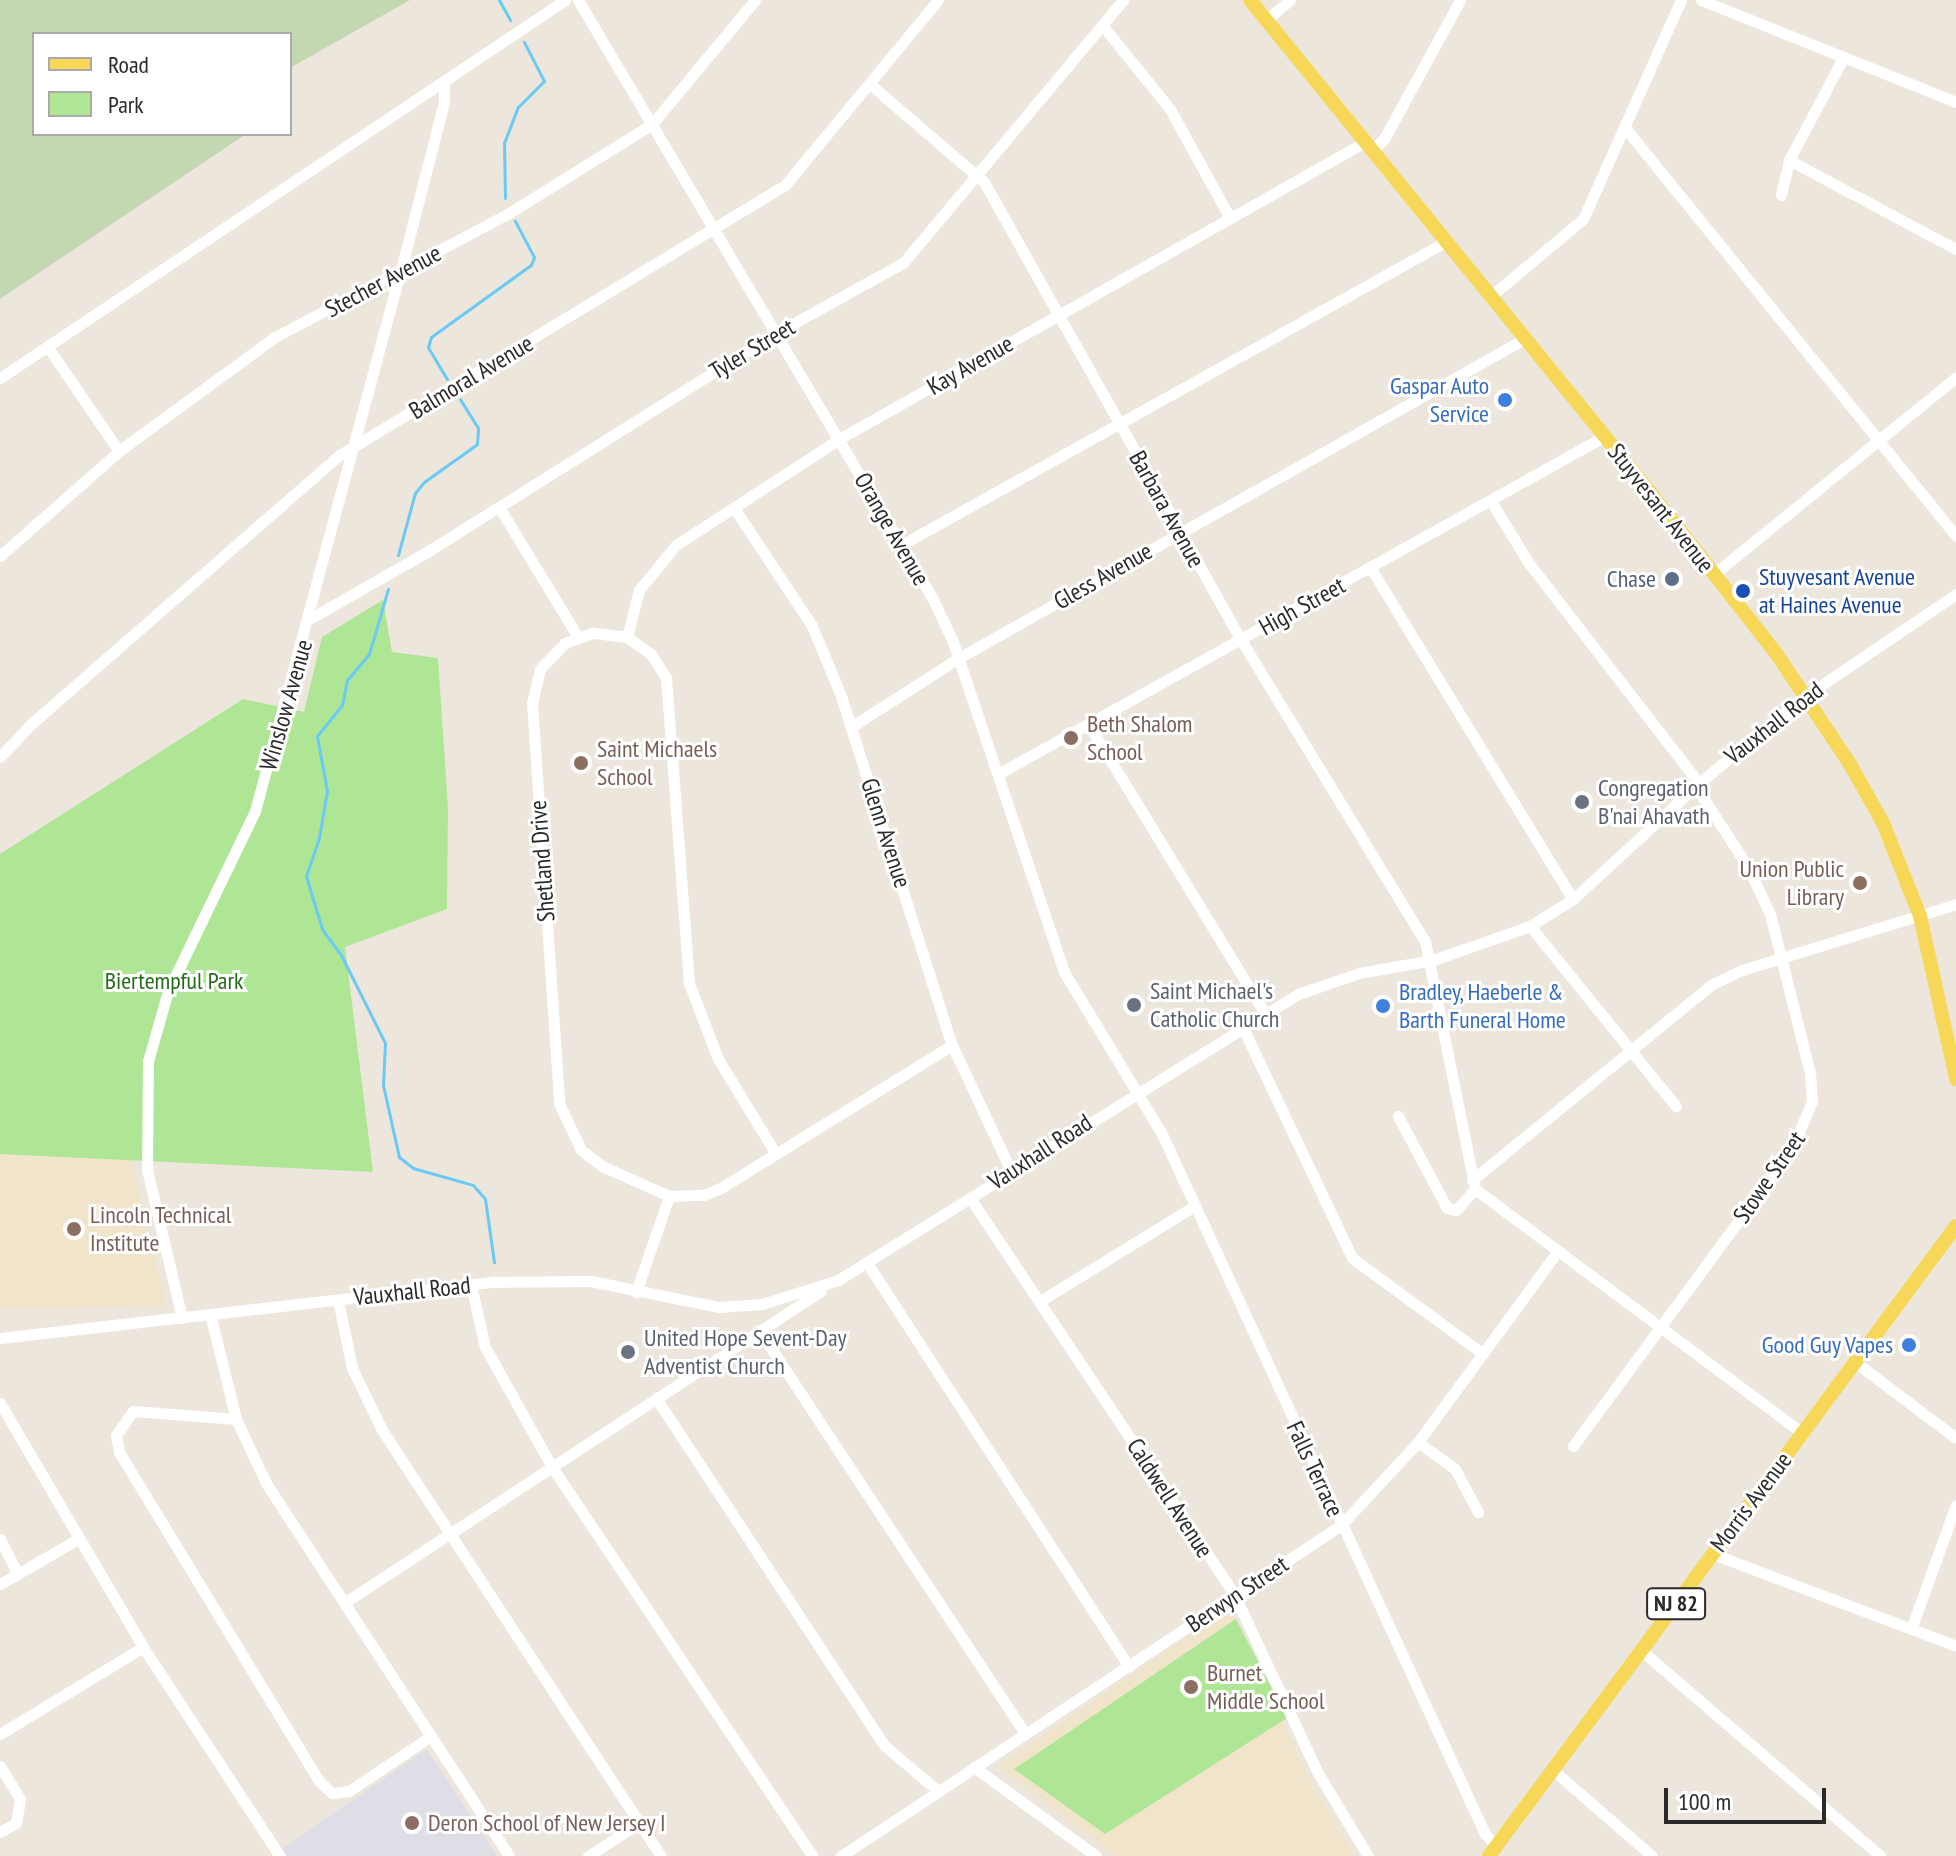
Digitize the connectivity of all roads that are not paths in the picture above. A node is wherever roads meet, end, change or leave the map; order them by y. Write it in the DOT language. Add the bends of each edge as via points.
graph roads {
  1 [pos="565,0"];
  2 [pos="578,0"];
  3 [pos="755,0"];
  4 [pos="938,0"];
  5 [pos="1123,0"];
  6 [pos="1250,0"];
  7 [pos="1290,0"];
  8 [pos="1460,0"];
  9 [pos="1681,0"];
  10 [pos="1701,0"];
  11 [pos="1266,20"];
  12 [pos="1102,25"];
  13 [pos="1843,58"];
  14 [pos="444,81"];
  15 [pos="870,84"];
  16 [pos="1956,102"];
  17 [pos="652,124"];
  18 [pos="1626,129"];
  19 [pos="1368,146"];
  20 [pos="1789,160"];
  21 [pos="977,173"];
  22 [pos="1781,195"];
  23 [pos="1230,218"];
  24 [pos="712,227"];
  25 [pos="1447,241"];
  26 [pos="1956,249"];
  27 [pos="400,273"];
  28 [pos="1491,296"];
  29 [pos="1058,315"];
  30 [pos="776,333"];
  31 [pos="1526,338"];
  32 [pos="47,346"];
  33 [pos="1956,377"];
  34 [pos="0,378"];
  35 [pos="1119,424"];
  36 [pos="1605,436"];
  37 [pos="1880,438"];
  38 [pos="839,439"];
  39 [pos="353,447"];
  40 [pos="119,451"];
  41 [pos="1491,501"];
  42 [pos="499,507"];
  43 [pos="734,508"];
  44 [pos="1179,532"];
  45 [pos="1956,536"];
  46 [pos="901,545"];
  47 [pos="0,556"];
  48 [pos="1370,567"];
  49 [pos="1714,574"];
  50 [pos="1956,594"];
  51 [pos="311,618"];
  52 [pos="578,637"];
  53 [pos="627,637"];
  54 [pos="1241,640"];
  55 [pos="957,659"];
  56 [pos="1804,697"];
  57 [pos="1089,725"];
  58 [pos="851,727"];
  59 [pos="0,757"];
  60 [pos="998,774"];
  61 [pos="1698,785"];
  62 [pos="1573,899"];
  63 [pos="1956,904"];
  64 [pos="1920,916"];
  65 [pos="1530,926"];
  66 [pos="1782,958"];
  67 [pos="1433,960"];
  68 [pos="1264,1012"];
  69 [pos="1242,1026"];
  70 [pos="952,1045"];
  71 [pos="1629,1049"];
  72 [pos="1956,1079"];
  73 [pos="1138,1089"];
  74 [pos="1676,1106"];
  75 [pos="1398,1116"];
  76 [pos="776,1154"];
  77 [pos="1011,1171"];
  78 [pos="1474,1184"];
  79 [pos="669,1196"];
  80 [pos="970,1198"];
  81 [pos="1193,1207"];
  82 [pos="1956,1226"];
  83 [pos="1558,1251"];
  84 [pos="867,1263"];
  85 [pos="838,1280"];
  86 [pos="471,1285"];
  87 [pos="636,1292"];
  88 [pos="338,1300"];
  89 [pos="1040,1301"];
  90 [pos="210,1314"];
  91 [pos="182,1318"];
  92 [pos="1658,1327"];
  93 [pos="759,1330"];
  94 [pos="0,1338"];
  95 [pos="1483,1354"];
  96 [pos="1855,1362"];
  97 [pos="656,1398"];
  98 [pos="0,1403"];
  99 [pos="236,1419"];
  100 [pos="1802,1433"];
  101 [pos="1956,1438"];
  102 [pos="1418,1442"];
  103 [pos="1573,1446"];
  104 [pos="552,1467"];
  105 [pos="1956,1505"];
  106 [pos="1478,1512"];
  107 [pos="1341,1525"];
  108 [pos="448,1535"];
  109 [pos="0,1539"];
  110 [pos="78,1539"];
  111 [pos="1713,1554"];
  112 [pos="18,1574"];
  113 [pos="0,1584"];
  114 [pos="1235,1596"];
  115 [pos="344,1603"];
  116 [pos="1911,1629"];
  117 [pos="1956,1646"];
  118 [pos="143,1647"];
  119 [pos="1642,1651"];
  120 [pos="1129,1666"];
  121 [pos="1024,1732"];
  122 [pos="0,1734"];
  123 [pos="431,1736"];
  124 [pos="0,1766"];
  125 [pos="974,1767"];
  126 [pos="1553,1770"];
  127 [pos="938,1791"];
  128 [pos="639,1823"];
  129 [pos="0,1832"];
  130 [pos="1493,1851"];
  131 [pos="845,1855"];
  132 [pos="280,1856"];
  133 [pos="509,1856"];
  134 [pos="588,1856"];
  135 [pos="661,1856"];
  136 [pos="812,1856"];
  137 [pos="1096,1856"];
  138 [pos="1368,1856"];
  139 [pos="1652,1856"];
  140 [pos="1880,1856"];
  1 -- 14 [label="street"];
  2 -- 17 [label="street, Orange Avenue"];
  3 -- 17 [label="street, Stecher Avenue"];
  4 -- 15 [label="street, Balmoral Avenue"];
  5 -- 12 [label="street, Tyler Street"];
  6 -- 11 [label="main road, Stuyvesant Avenue"];
  7 -- 11 [label="street"];
  8 -- 19 [label="street" via="1384,139"];
  9 -- 18 [label="street"];
  10 -- 13 [label="street"];
  11 -- 19 [label="main road, Stuyvesant Avenue"];
  12 -- 21 [label="street, Tyler Street"];
  12 -- 23 [label="street" via="1170,109"];
  13 -- 16 [label="street"];
  13 -- 20 [label="street"];
  14 -- 27 [label="street, Winslow Avenue" via="444,102"];
  14 -- 32 [label="street"];
  15 -- 21 [label="street, Barbara Avenue"];
  15 -- 24 [label="street, Balmoral Avenue" via="785,185"];
  17 -- 24 [label="street, Orange Avenue"];
  17 -- 27 [label="street, Stecher Avenue"];
  18 -- 28 [label="street" via="1583,219"];
  18 -- 37 [label="street"];
  19 -- 23 [label="street, Kay Avenue"];
  19 -- 25 [label="main road, Stuyvesant Avenue"];
  20 -- 22 [label="street"];
  20 -- 26 [label="street"];
  21 -- 29 [label="street, Barbara Avenue"];
  21 -- 30 [label="street, Tyler Street" via="903,263"];
  23 -- 29 [label="street, Kay Avenue"];
  24 -- 30 [label="street, Orange Avenue"];
  24 -- 39 [label="street, Balmoral Avenue"];
  25 -- 28 [label="main road, Stuyvesant Avenue"];
  25 -- 35 [label="street"];
  27 -- 39 [label="street, Winslow Avenue"];
  27 -- 40 [label="street, Stecher Avenue" via="275,337"];
  28 -- 31 [label="main road, Stuyvesant Avenue"];
  29 -- 35 [label="street, Barbara Avenue"];
  29 -- 38 [label="street, Kay Avenue"];
  30 -- 38 [label="street, Orange Avenue"];
  30 -- 42 [label="street, Tyler Street"];
  31 -- 36 [label="main road, Stuyvesant Avenue"];
  31 -- 44 [label="street, Gless Avenue"];
  32 -- 34 [label="street"];
  32 -- 40 [label="street"];
  33 -- 37 [label="street"];
  35 -- 44 [label="street, Barbara Avenue"];
  35 -- 46 [label="street"];
  36 -- 41 [label="street, High Street"];
  36 -- 49 [label="main road, Stuyvesant Avenue"];
  37 -- 45 [label="street"];
  37 -- 49 [label="street"];
  38 -- 43 [label="street, Kay Avenue"];
  38 -- 46 [label="street, Orange Avenue"];
  39 -- 51 [label="street, Winslow Avenue"];
  39 -- 59 [label="street, Balmoral Avenue" via="54,704"];
  40 -- 47 [label="street, Stecher Avenue"];
  41 -- 48 [label="street, High Street"];
  41 -- 61 [label="street, Stowe Street" via="1528,562"];
  42 -- 51 [label="street, Tyler Street"];
  42 -- 52 [label="street"];
  43 -- 53 [label="street, Kay Avenue" via="676,545 652,568 634,601"];
  43 -- 58 [label="street, Glenn Avenue" via="812,626"];
  44 -- 54 [label="street, Barbara Avenue"];
  44 -- 55 [label="street, Gless Avenue"];
  46 -- 55 [label="street, Orange Avenue" via="933,599"];
  48 -- 54 [label="street, High Street"];
  48 -- 62 [label="street"];
  49 -- 56 [label="main road, Stuyvesant Avenue"];
  50 -- 56 [label="street, Vauxhall Road"];
  51 -- 91 [label="street, Winslow Avenue" via="255,811 168,991 148,1061 147,1170"];
  52 -- 53 [label="street" via="606,632"];
  52 -- 79 [label="street, Shetland Drive" via="548,657 534,682 532,703 559,1103 570,1136 587,1156"];
  53 -- 76 [label="street" via="651,654 668,683 685,955 697,1011 718,1059"];
  54 -- 57 [label="street, High Street"];
  54 -- 67 [label="street, Barbara Avenue"];
  55 -- 58 [label="street, Gless Avenue"];
  55 -- 60 [label="street, Orange Avenue"];
  56 -- 61 [label="street, Vauxhall Road"];
  56 -- 64 [label="main road, Stuyvesant Avenue" via="1883,823"];
  57 -- 60 [label="street, High Street"];
  57 -- 68 [label="street"];
  58 -- 70 [label="street, Glenn Avenue"];
  60 -- 73 [label="street, Orange Avenue" via="1064,972"];
  61 -- 62 [label="street, Vauxhall Road"];
  61 -- 66 [label="street, Stowe Street" via="1748,867"];
  62 -- 65 [label="street, Vauxhall Road"];
  63 -- 64 [label="street"];
  64 -- 66 [label="street"];
  64 -- 72 [label="main road, Stuyvesant Avenue"];
  65 -- 67 [label="street, Vauxhall Road"];
  65 -- 71 [label="street"];
  66 -- 71 [label="street" via="1711,985"];
  66 -- 92 [label="street, Stowe Street" via="1810,1073 1812,1101 1806,1126"];
  67 -- 68 [label="street, Vauxhall Road" via="1340,979"];
  67 -- 78 [label="street"];
  68 -- 69 [label="street, Vauxhall Road"];
  69 -- 73 [label="street, Vauxhall Road"];
  69 -- 95 [label="street" via="1352,1258"];
  70 -- 76 [label="street"];
  70 -- 77 [label="street, Glenn Avenue"];
  71 -- 74 [label="street"];
  71 -- 78 [label="street"];
  73 -- 77 [label="street, Vauxhall Road"];
  73 -- 81 [label="street, Falls Terrace"];
  75 -- 78 [label="street" via="1447,1208 1456,1210"];
  76 -- 79 [label="street" via="719,1189 690,1198"];
  77 -- 80 [label="street, Vauxhall Road"];
  78 -- 83 [label="street"];
  79 -- 87 [label="street"];
  80 -- 84 [label="street, Vauxhall Road"];
  80 -- 89 [label="street, Caldwell Avenue"];
  81 -- 89 [label="street"];
  81 -- 107 [label="street, Falls Terrace"];
  82 -- 96 [label="main road, Morris Avenue / NJ 82"];
  83 -- 92 [label="street"];
  83 -- 95 [label="street, Berwyn Street"];
  84 -- 85 [label="street, Vauxhall Road"];
  84 -- 120 [label="street"];
  85 -- 87 [label="street, Vauxhall Road" via="762,1304 719,1307"];
  85 -- 93 [label="street"];
  86 -- 87 [label="street, Vauxhall Road" via="591,1281"];
  86 -- 88 [label="street, Vauxhall Road"];
  86 -- 104 [label="street" via="485,1347"];
  88 -- 90 [label="street, Vauxhall Road"];
  88 -- 108 [label="street" via="352,1368 367,1404"];
  89 -- 114 [label="street, Caldwell Avenue"];
  90 -- 91 [label="street, Vauxhall Road"];
  90 -- 99 [label="street"];
  91 -- 94 [label="street, Vauxhall Road"];
  92 -- 100 [label="street"];
  92 -- 103 [label="street, Stowe Street"];
  93 -- 97 [label="street"];
  93 -- 121 [label="street"];
  95 -- 102 [label="street, Berwyn Street"];
  96 -- 100 [label="main road, Morris Avenue / NJ 82"];
  96 -- 101 [label="street"];
  97 -- 104 [label="street"];
  97 -- 127 [label="street" via="885,1746"];
  98 -- 110 [label="street"];
  99 -- 115 [label="street" via="266,1483"];
  99 -- 123 [label="street" via="133,1411 116,1435 119,1452 320,1782 332,1793 349,1791"];
  100 -- 111 [label="main road, Morris Avenue / NJ 82"];
  102 -- 106 [label="street" via="1455,1469"];
  102 -- 107 [label="street, Berwyn Street"];
  104 -- 108 [label="street"];
  104 -- 136 [label="street"];
  105 -- 116 [label="street"];
  107 -- 114 [label="street, Berwyn Street"];
  107 -- 130 [label="street, Falls Terrace"];
  108 -- 115 [label="street"];
  108 -- 128 [label="street"];
  109 -- 112 [label="street"];
  110 -- 112 [label="street"];
  110 -- 118 [label="street"];
  111 -- 116 [label="street"];
  111 -- 119 [label="main road, Morris Avenue / NJ 82"];
  112 -- 113 [label="street"];
  114 -- 120 [label="street, Berwyn Street"];
  114 -- 138 [label="street, Caldwell Avenue" via="1319,1775"];
  115 -- 123 [label="street"];
  116 -- 117 [label="street"];
  118 -- 122 [label="street"];
  118 -- 132 [label="street"];
  119 -- 126 [label="main road, Morris Avenue / NJ 82"];
  119 -- 140 [label="street"];
  120 -- 121 [label="street, Berwyn Street"];
  121 -- 125 [label="street, Berwyn Street"];
  123 -- 133 [label="street"];
  124 -- 129 [label="street" via="20,1799 16,1823"];
  125 -- 127 [label="street, Berwyn Street"];
  125 -- 137 [label="street"];
  126 -- 130 [label="main road, Morris Avenue / NJ 82"];
  126 -- 139 [label="street"];
  127 -- 131 [label="street, Berwyn Street"];
  128 -- 134 [label="street"];
  128 -- 135 [label="street"];
}
